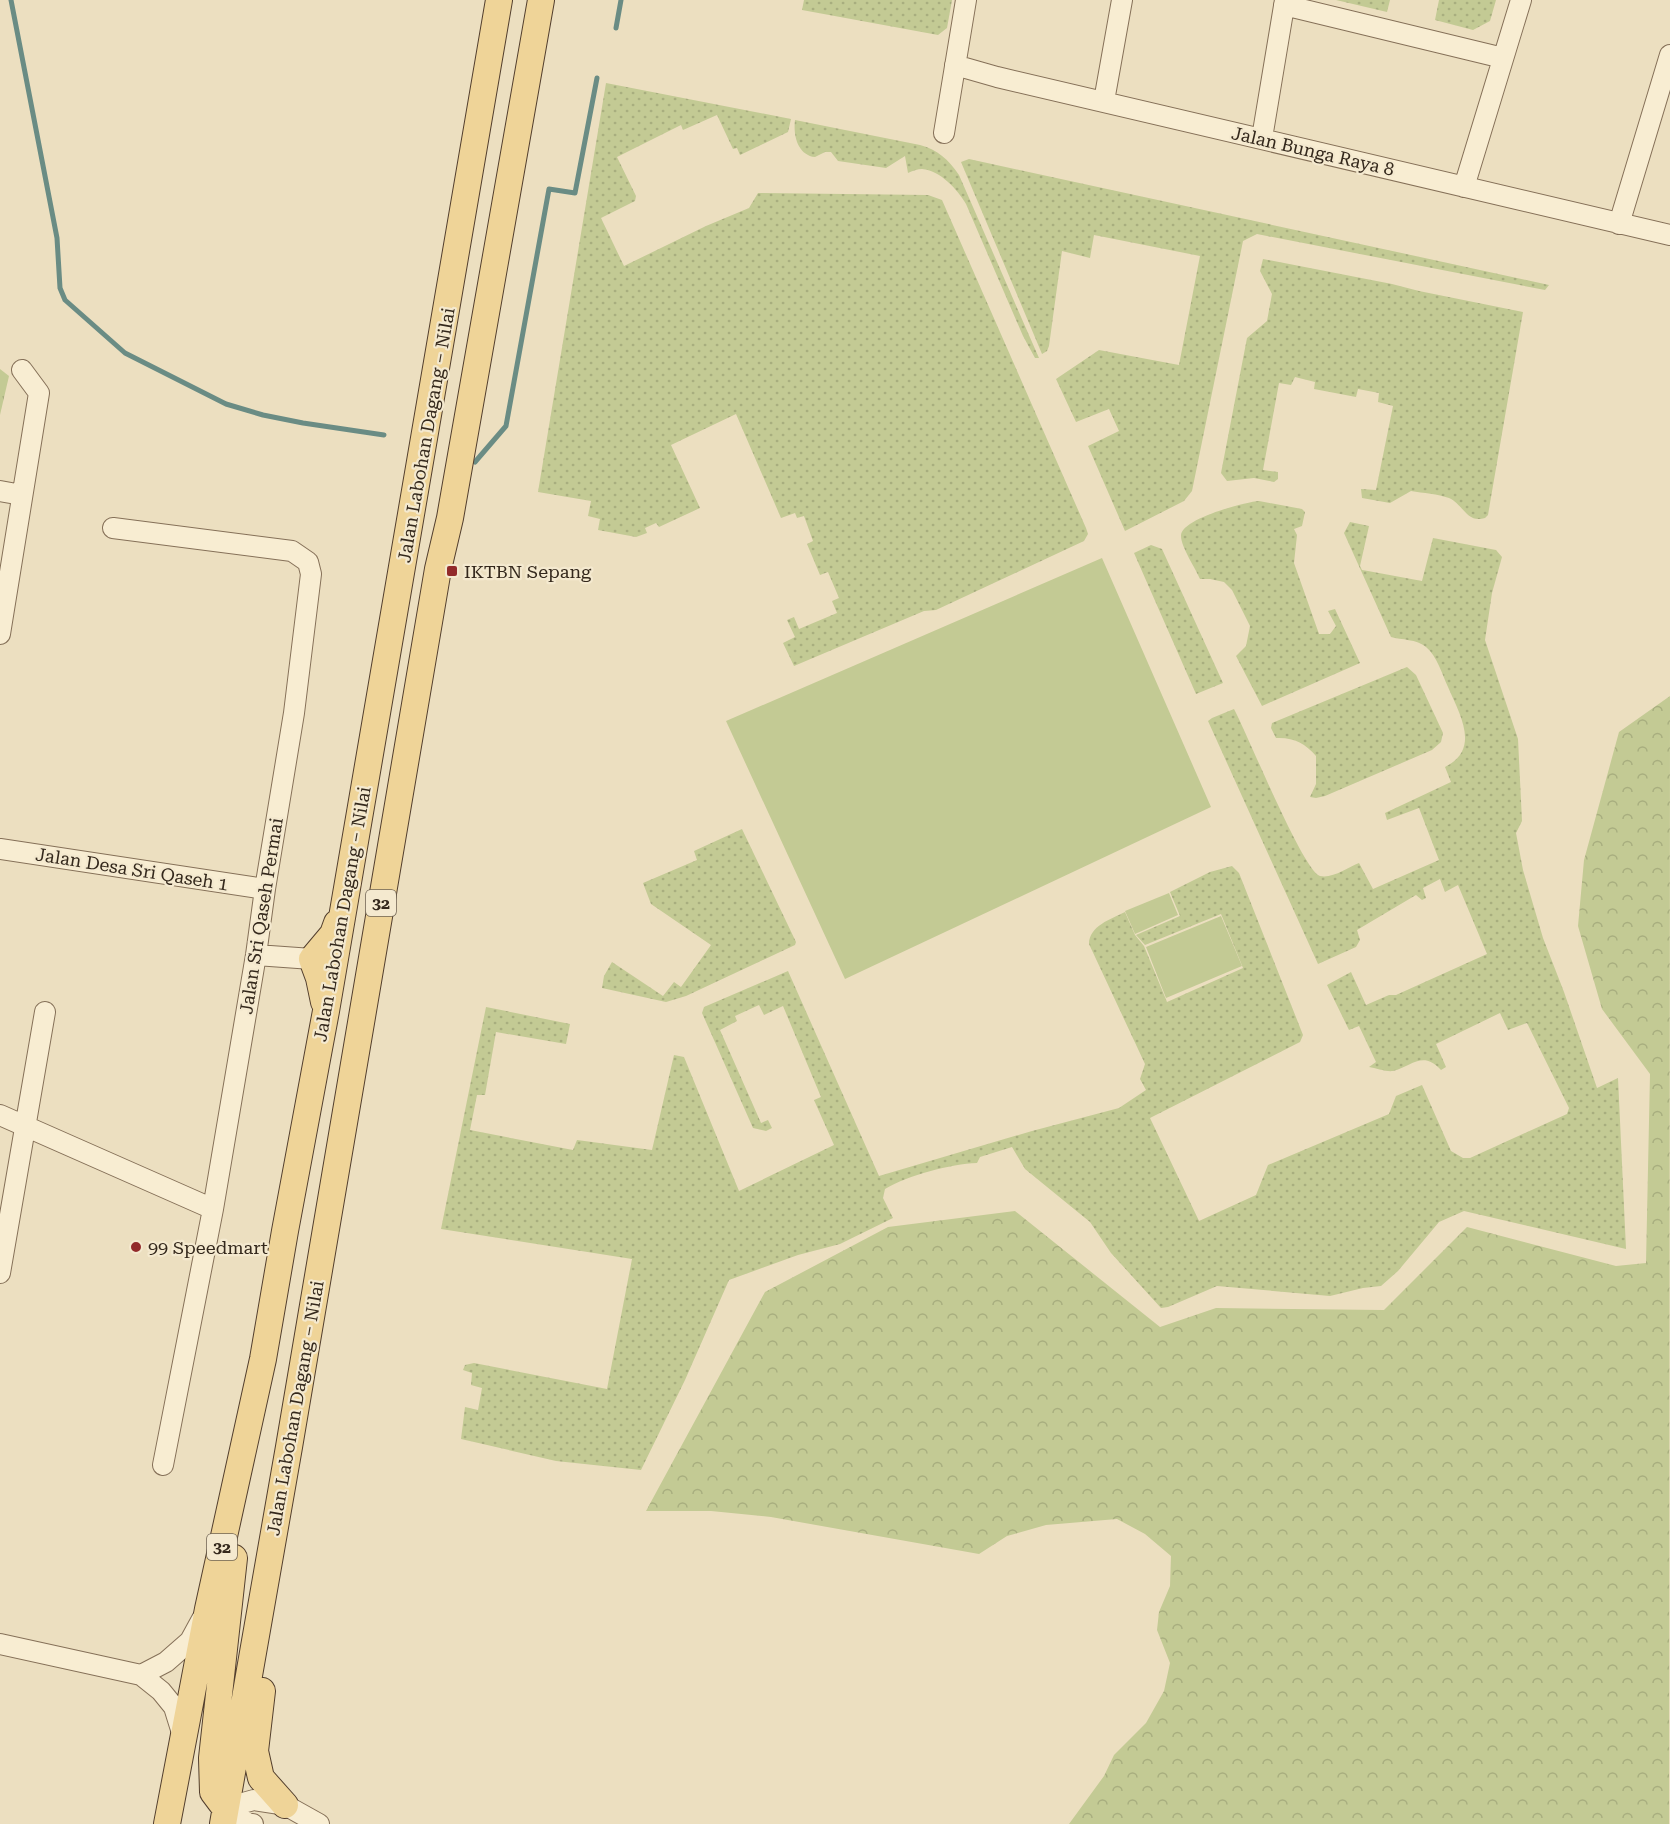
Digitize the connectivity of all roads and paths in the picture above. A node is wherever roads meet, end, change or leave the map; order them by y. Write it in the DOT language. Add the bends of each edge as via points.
graph roads {
  1 [pos="499,0"];
  2 [pos="541,0"];
  3 [pos="966,0"];
  4 [pos="1122,0"];
  5 [pos="1521,0"];
  6 [pos="1285,2"];
  7 [pos="1670,55"];
  8 [pos="1503,58"];
  9 [pos="956,65"];
  10 [pos="1104,101"];
  11 [pos="944,133"];
  12 [pos="1262,138"];
  13 [pos="1464,187"];
  14 [pos="1618,224"];
  15 [pos="1670,235"];
  16 [pos="22,370"];
  17 [pos="0,491"];
  18 [pos="22,495"];
  19 [pos="113,528"];
  20 [pos="0,634"];
  21 [pos="0,849"];
  22 [pos="265,890"];
  23 [pos="344,908"];
  24 [pos="256,955"];
  25 [pos="312,959"];
  26 [pos="326,1011"];
  27 [pos="45,1012"];
  28 [pos="0,1114"];
  29 [pos="25,1126"];
  30 [pos="213,1209"];
  31 [pos="0,1273"];
  32 [pos="245,1445"];
  33 [pos="289,1447"];
  34 [pos="163,1465"];
  35 [pos="208,1609"];
  36 [pos="0,1644"];
  37 [pos="141,1675"];
  38 [pos="183,1736"];
  39 [pos="285,1804"];
  40 [pos="224,1816"];
  41 [pos="167,1824"];
  42 [pos="205,1824"];
  43 [pos="253,1824"];
  44 [pos="318,1824"];
  1 -- 23 [label="main road, Jalan Labohan Dagang ‒ Nilai / 32"];
  2 -- 33 [label="main road, Jalan Labohan Dagang ‒ Nilai / 32" via="438,569"];
  3 -- 9 [label="street"];
  4 -- 10 [label="street"];
  5 -- 8 [label="street"];
  6 -- 8 [label="street"];
  6 -- 12 [label="street"];
  7 -- 14 [label="street"];
  8 -- 13 [label="street"];
  9 -- 10 [label="street, Jalan Bunga Raya 8"];
  9 -- 11 [label="street"];
  10 -- 12 [label="street, Jalan Bunga Raya 8"];
  12 -- 13 [label="street, Jalan Bunga Raya 8"];
  13 -- 14 [label="street, Jalan Bunga Raya 8"];
  14 -- 15 [label="street, Jalan Bunga Raya 8"];
  16 -- 18 [label="street" via="39,393"];
  17 -- 18 [label="street"];
  18 -- 20 [label="street"];
  19 -- 22 [label="street, Jalan Sri Qaseh Permai" via="292,551 308,562 311,574 294,713"];
  21 -- 22 [label="street, Jalan Desa Sri Qaseh 1"];
  22 -- 24 [label="street, Jalan Sri Qaseh Permai"];
  23 -- 25 [label="main road" via="333,934"];
  23 -- 26 [label="main road, Jalan Labohan Dagang ‒ Nilai / 32"];
  24 -- 25 [label="street"];
  24 -- 30 [label="street, Jalan Sri Qaseh Permai"];
  25 -- 26 [label="main road"];
  26 -- 32 [label="main road, Jalan Labohan Dagang ‒ Nilai / 32"];
  27 -- 29 [label="street"];
  28 -- 29 [label="street"];
  29 -- 30 [label="street"];
  29 -- 31 [label="street"];
  30 -- 34 [label="street, Jalan Sri Qaseh Permai"];
  32 -- 35 [label="main road, Jalan Labohan Dagang ‒ Nilai / 32"];
  32 -- 40 [label="main road" via="212,1758 213,1792"];
  33 -- 39 [label="main road" via="255,1751 261,1778"];
  33 -- 40 [label="main road, Jalan Labohan Dagang ‒ Nilai / 32"];
  35 -- 37 [label="street" via="189,1641 166,1662"];
  35 -- 38 [label="main road, Jalan Labohan Dagang ‒ Nilai / 32"];
  36 -- 37 [label="street"];
  37 -- 38 [label="street" via="174,1707"];
  38 -- 41 [label="main road, Jalan Labohan Dagang ‒ Nilai / 32"];
  39 -- 40 [label="street" via="255,1800"];
  39 -- 44 [label="street"];
  40 -- 42 [label="main road"];
  40 -- 43 [label="street"];
}
